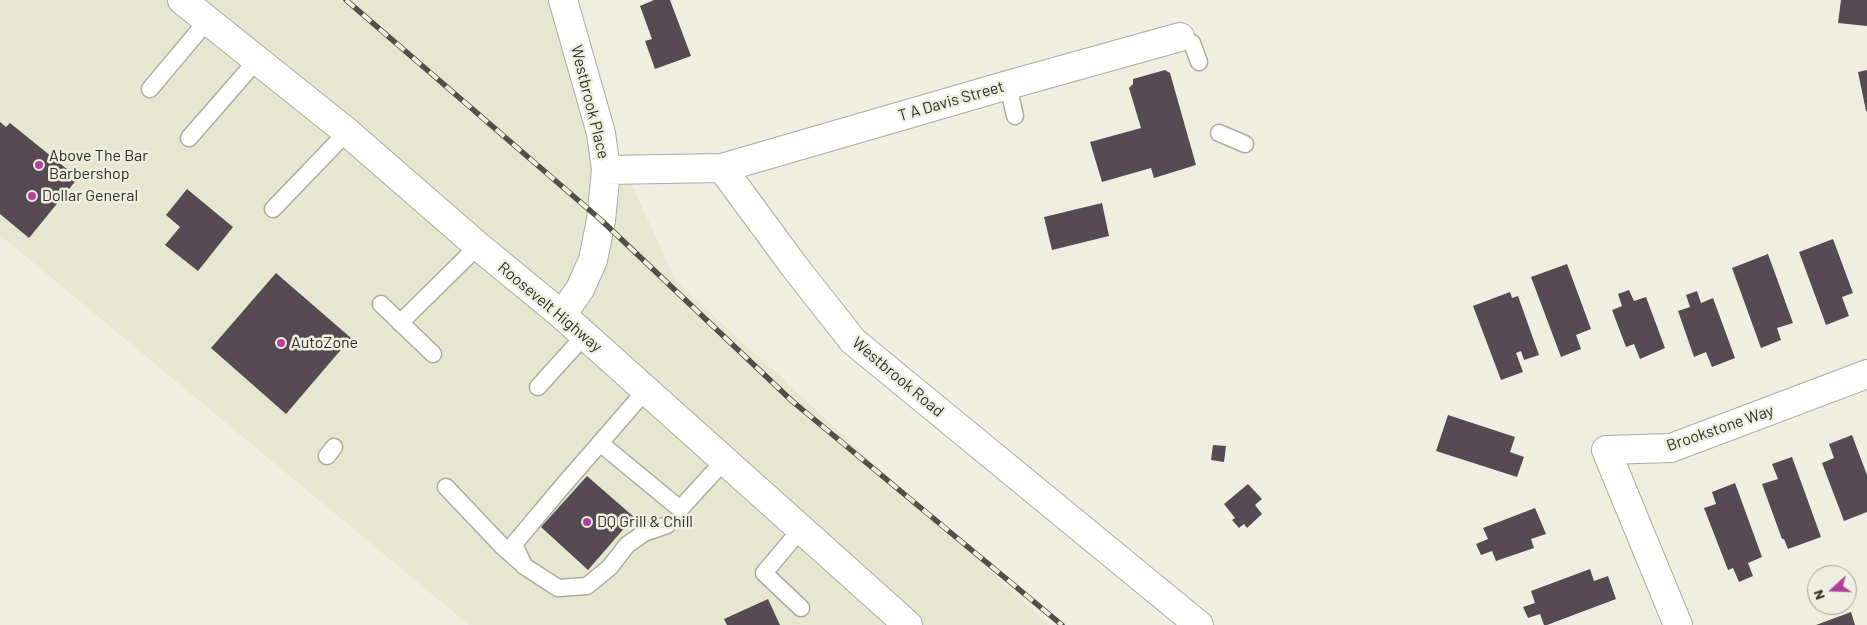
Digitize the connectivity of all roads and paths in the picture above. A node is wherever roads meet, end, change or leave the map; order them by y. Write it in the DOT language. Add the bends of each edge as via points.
graph roads {
  1 [pos="182,0"];
  2 [pos="563,0"];
  3 [pos="207,22"];
  4 [pos="1180,37"];
  5 [pos="258,60"];
  6 [pos="1199,62"];
  7 [pos="1008,85"];
  8 [pos="150,89"];
  9 [pos="1014,116"];
  10 [pos="347,132"];
  11 [pos="1219,133"];
  12 [pos="189,138"];
  13 [pos="1245,144"];
  14 [pos="722,168"];
  15 [pos="606,170"];
  16 [pos="273,210"];
  17 [pos="478,246"];
  18 [pos="381,304"];
  19 [pos="562,315"];
  20 [pos="400,323"];
  21 [pos="585,335"];
  22 [pos="434,354"];
  23 [pos="1867,374"];
  24 [pos="538,387"];
  25 [pos="646,390"];
  26 [pos="600,443"];
  27 [pos="724,461"];
  28 [pos="446,487"];
  29 [pos="667,525"];
  30 [pos="801,529"];
  31 [pos="524,566"];
  32 [pos="801,608"];
  33 [pos="908,625"];
  34 [pos="1199,625"];
  35 [pos="1678,625"];
  1 -- 3 [label="street, Roosevelt Highway"];
  2 -- 15 [label="street, Westbrook Place" via="601,133"];
  3 -- 5 [label="street, Roosevelt Highway"];
  3 -- 8 [label="lane"];
  4 -- 6 [label="lane" via="1192,43"];
  4 -- 7 [label="street, T A Davis Street"];
  5 -- 10 [label="street, Roosevelt Highway"];
  5 -- 12 [label="lane"];
  7 -- 9 [label="lane"];
  7 -- 14 [label="street, T A Davis Street"];
  10 -- 16 [label="lane"];
  10 -- 17 [label="street, Roosevelt Highway"];
  11 -- 13 [label="lane"];
  14 -- 15 [label="street"];
  14 -- 34 [label="street, Westbrook Road" via="853,341"];
  15 -- 19 [label="street, Westbrook Place" via="593,260 580,289"];
  17 -- 19 [label="street, Roosevelt Highway"];
  17 -- 20 [label="lane"];
  18 -- 20 [label="lane"];
  19 -- 21 [label="street, Roosevelt Highway"];
  20 -- 22 [label="lane"];
  21 -- 24 [label="lane"];
  21 -- 25 [label="street, Roosevelt Highway"];
  23 -- 35 [label="street, Brookstone Way" via="1671,448 1606,450"];
  25 -- 26 [label="lane"];
  25 -- 27 [label="street, Roosevelt Highway"];
  26 -- 27 [label="lane" via="680,509"];
  26 -- 31 [label="lane" via="514,544"];
  27 -- 30 [label="street, Roosevelt Highway"];
  28 -- 31 [label="lane"];
  29 -- 31 [label="lane" via="644,533 628,545 610,567 587,586 558,588"];
  30 -- 32 [label="lane" via="764,573"];
  30 -- 33 [label="street, Roosevelt Highway"];
}
